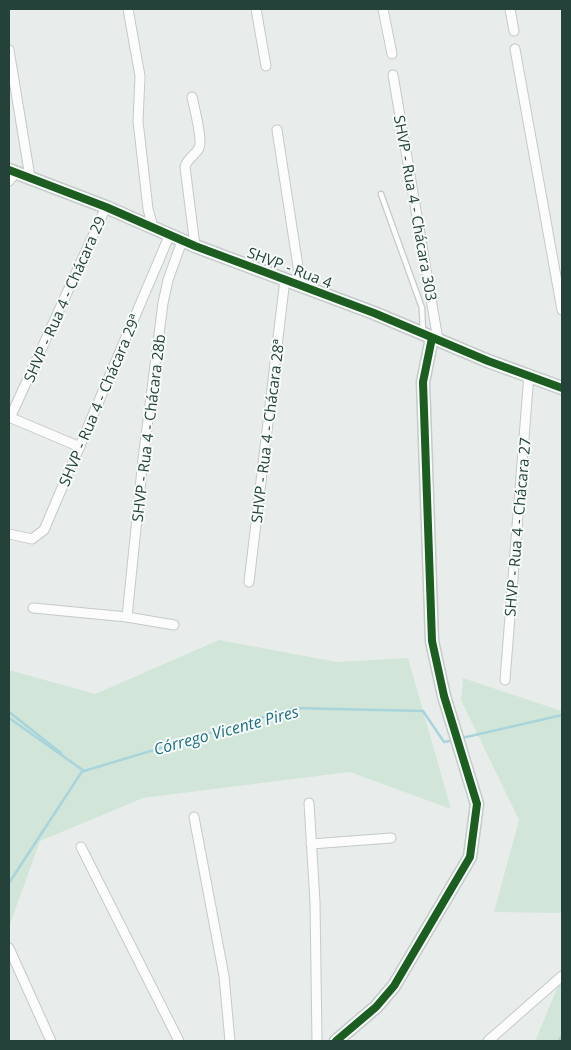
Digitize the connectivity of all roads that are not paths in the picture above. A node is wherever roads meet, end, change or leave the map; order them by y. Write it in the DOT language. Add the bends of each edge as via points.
graph roads {
  1 [pos="128,9"];
  2 [pos="256,9"];
  3 [pos="383,9"];
  4 [pos="510,9"];
  5 [pos="514,32"];
  6 [pos="515,49"];
  7 [pos="9,50"];
  8 [pos="392,54"];
  9 [pos="266,66"];
  10 [pos="393,76"];
  11 [pos="192,97"];
  12 [pos="277,130"];
  13 [pos="11,174"];
  14 [pos="30,176"];
  15 [pos="381,194"];
  16 [pos="106,207"];
  17 [pos="152,227"];
  18 [pos="170,234"];
  19 [pos="182,241"];
  20 [pos="195,246"];
  21 [pos="285,279"];
  22 [pos="301,286"];
  23 [pos="562,310"];
  24 [pos="431,337"];
  25 [pos="529,374"];
  26 [pos="562,388"];
  27 [pos="10,418"];
  28 [pos="80,447"];
  29 [pos="9,534"];
  30 [pos="249,582"];
  31 [pos="33,608"];
  32 [pos="127,617"];
  33 [pos="174,625"];
  34 [pos="504,680"];
  35 [pos="309,803"];
  36 [pos="194,817"];
  37 [pos="391,838"];
  38 [pos="311,844"];
  39 [pos="81,846"];
  40 [pos="9,948"];
  41 [pos="562,976"];
  42 [pos="51,1041"];
  43 [pos="179,1041"];
  44 [pos="230,1041"];
  45 [pos="317,1041"];
  46 [pos="336,1041"];
  47 [pos="488,1041"];
  1 -- 17 [label="street" via="140,76 138,121"];
  2 -- 9 [label="street"];
  3 -- 8 [label="street"];
  4 -- 5 [label="street"];
  6 -- 23 [label="street"];
  7 -- 14 [label="street"];
  10 -- 24 [label="street, SHVP - Rua 4 - Chácara 303"];
  11 -- 20 [label="street" via="200,144 185,167"];
  12 -- 22 [label="street"];
  13 -- 14 [label="street, SHVP - Rua 4"];
  14 -- 16 [label="street, SHVP - Rua 4"];
  15 -- 24 [label="lane"];
  16 -- 17 [label="street, SHVP - Rua 4"];
  16 -- 27 [label="street, SHVP - Rua 4 - Chácara 29"];
  17 -- 18 [label="street, SHVP - Rua 4"];
  18 -- 19 [label="street, SHVP - Rua 4"];
  18 -- 28 [label="street, SHVP - Rua 4 - Chácara 29ª"];
  19 -- 20 [label="street, SHVP - Rua 4"];
  19 -- 32 [label="street, SHVP - Rua 4 - Chácara 28b" via="163,303"];
  20 -- 21 [label="street, SHVP - Rua 4"];
  21 -- 22 [label="street, SHVP - Rua 4"];
  21 -- 30 [label="street, SHVP - Rua 4 - Chácara 28ª"];
  22 -- 24 [label="street, SHVP - Rua 4"];
  24 -- 25 [label="street, SHVP - Rua 4"];
  24 -- 46 [label="street" via="423,401 432,641 444,696 477,804 470,857 386,997"];
  25 -- 26 [label="street, SHVP - Rua 4"];
  25 -- 34 [label="street, SHVP - Rua 4 - Chácara 27"];
  27 -- 28 [label="street, SHVP - Rua 4 - Chácara 29"];
  28 -- 29 [label="street, SHVP - Rua 4 - Chácara 29ª" via="41,534 28,539"];
  31 -- 32 [label="street"];
  32 -- 33 [label="street"];
  35 -- 38 [label="street"];
  36 -- 44 [label="street" via="224,976"];
  37 -- 38 [label="street"];
  38 -- 45 [label="street"];
  39 -- 43 [label="street"];
  40 -- 42 [label="street"];
  41 -- 47 [label="street"];
}
